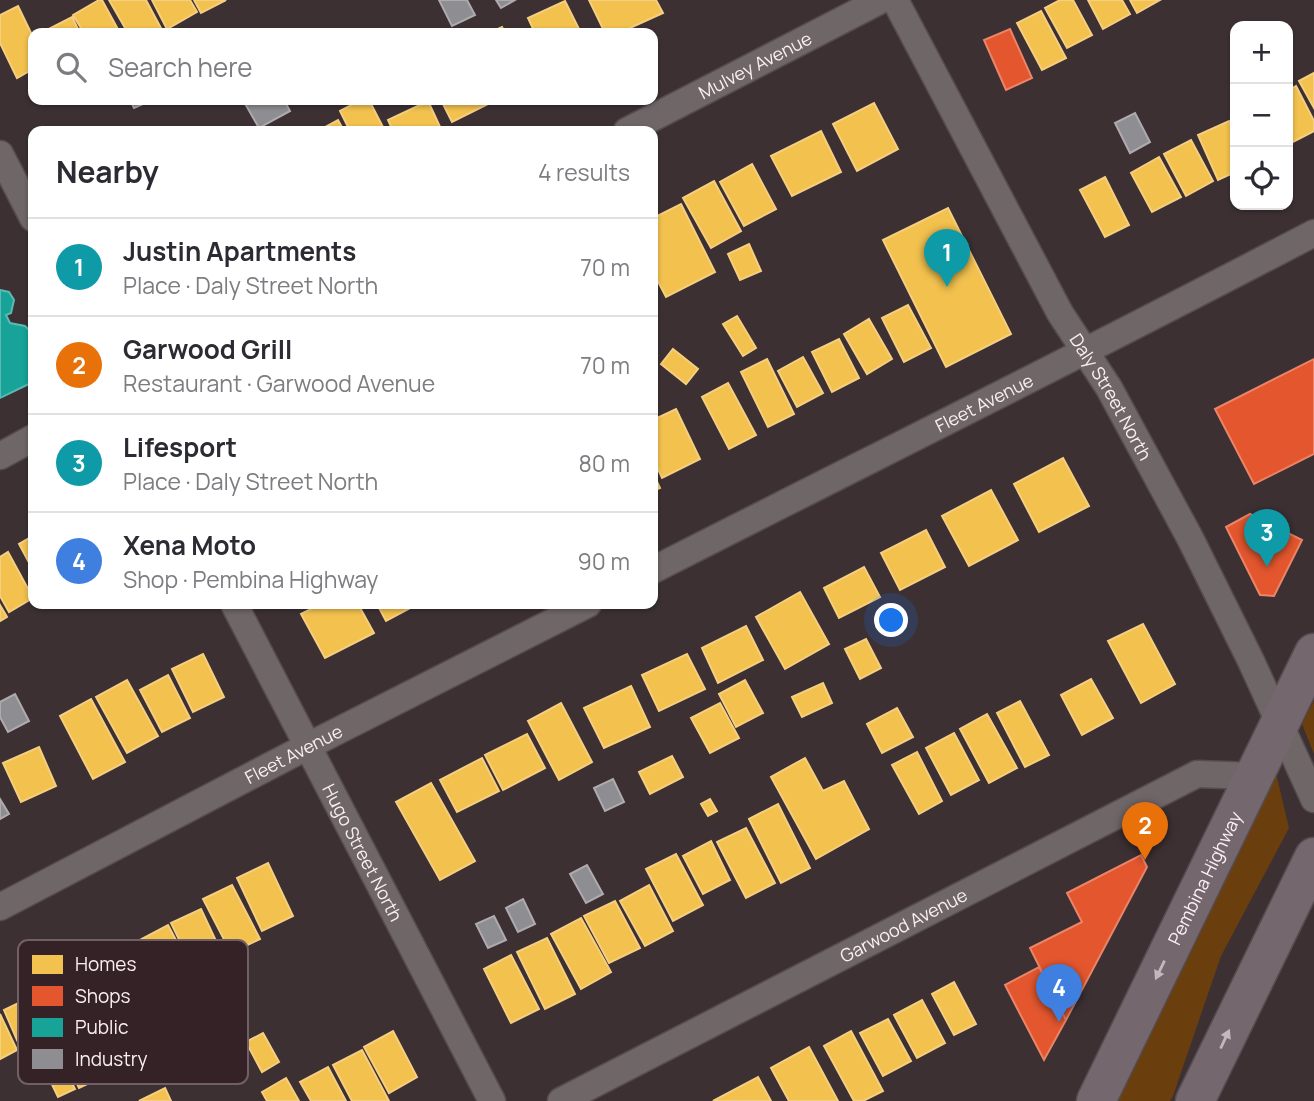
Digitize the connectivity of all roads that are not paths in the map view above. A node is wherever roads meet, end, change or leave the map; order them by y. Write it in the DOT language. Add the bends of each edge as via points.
graph roads {
  1 [pos="881,0"];
  2 [pos="895,0"];
  3 [pos="637,126"];
  4 [pos="0,154"];
  5 [pos="28,208"];
  6 [pos="1314,233"];
  7 [pos="1084,352"];
  8 [pos="28,441"];
  9 [pos="0,456"];
  10 [pos="658,567"];
  11 [pos="237,609"];
  12 [pos="578,609"];
  13 [pos="1314,653"];
  14 [pos="1280,723"];
  15 [pos="308,746"];
  16 [pos="1254,776"];
  17 [pos="1314,799"];
  18 [pos="1314,857"];
  19 [pos="0,907"];
  20 [pos="492,1101"];
  21 [pos="561,1101"];
  22 [pos="1096,1101"];
  23 [pos="1195,1101"];
  1 -- 3 [label="street, Mulvey Avenue"];
  2 -- 7 [label="street, Daly Street North"];
  4 -- 5 [label="street"];
  6 -- 7 [label="street, Fleet Avenue"];
  7 -- 10 [label="street, Fleet Avenue"];
  7 -- 14 [label="street, Daly Street North" via="1109,388 1190,538"];
  8 -- 9 [label="street"];
  11 -- 15 [label="street, Hugo Street North"];
  12 -- 15 [label="street, Fleet Avenue"];
  13 -- 14 [label="main road, Pembina Highway"];
  14 -- 16 [label="main road, Pembina Highway"];
  14 -- 17 [label="street, Daly Street North"];
  15 -- 19 [label="street, Fleet Avenue"];
  15 -- 20 [label="street, Hugo Street North"];
  16 -- 21 [label="street, Garwood Avenue" via="1197,774"];
  16 -- 22 [label="main road, Pembina Highway, one-way"];
  23 -- 18 [label="main road, one-way"];
}
